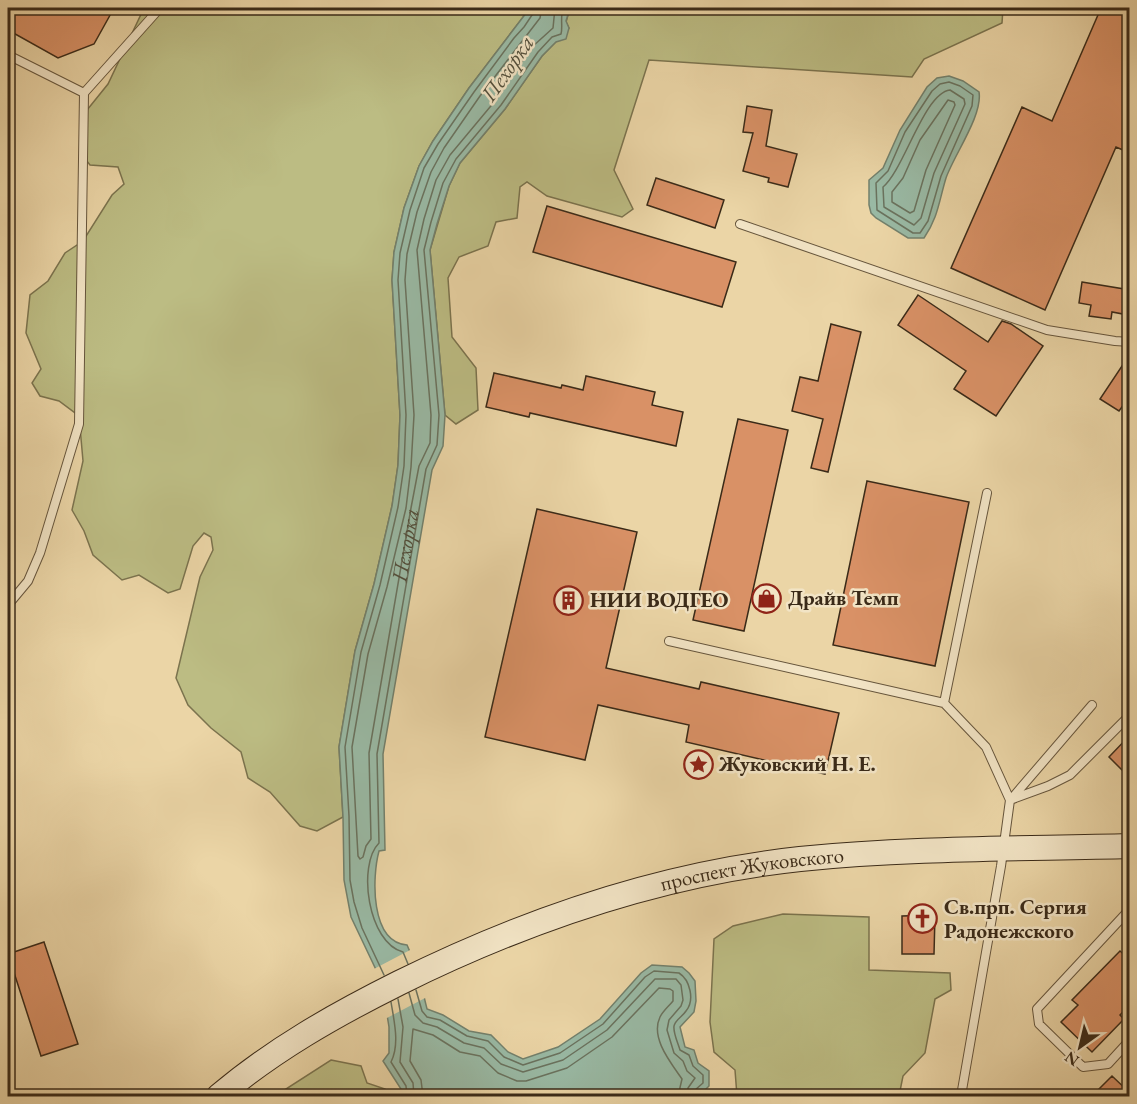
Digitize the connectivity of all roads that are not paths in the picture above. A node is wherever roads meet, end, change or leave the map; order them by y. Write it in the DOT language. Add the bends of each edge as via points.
graph roads {
  1 [pos="160,8"];
  2 [pos="8,55"];
  3 [pos="84,93"];
  4 [pos="740,224"];
  5 [pos="1130,342"];
  6 [pos="987,493"];
  7 [pos="8,605"];
  8 [pos="669,641"];
  9 [pos="944,703"];
  10 [pos="1092,705"];
  11 [pos="1130,715"];
  12 [pos="1010,800"];
  13 [pos="1130,846"];
  14 [pos="1004,848"];
  15 [pos="1130,909"];
  16 [pos="1130,1040"];
  17 [pos="219,1096"];
  18 [pos="962,1096"];
  1 -- 3 [label="lane"];
  2 -- 3 [label="lane"];
  3 -- 7 [label="lane" via="79,424 40,553 28,581"];
  4 -- 5 [label="lane" via="1047,330"];
  6 -- 9 [label="lane"];
  8 -- 9 [label="lane"];
  9 -- 12 [label="lane" via="986,747"];
  10 -- 12 [label="lane"];
  11 -- 12 [label="lane" via="1070,775"];
  12 -- 14 [label="lane"];
  13 -- 14 [label="main road, проспект Жуковского"];
  14 -- 17 [label="main road, проспект Жуковского" via="798,859 727,869 587,906 505,935 352,1007 293,1041"];
  14 -- 18 [label="lane"];
  15 -- 16 [label="lane" via="1037,1009 1039,1024 1083,1067 1108,1064"];
}
